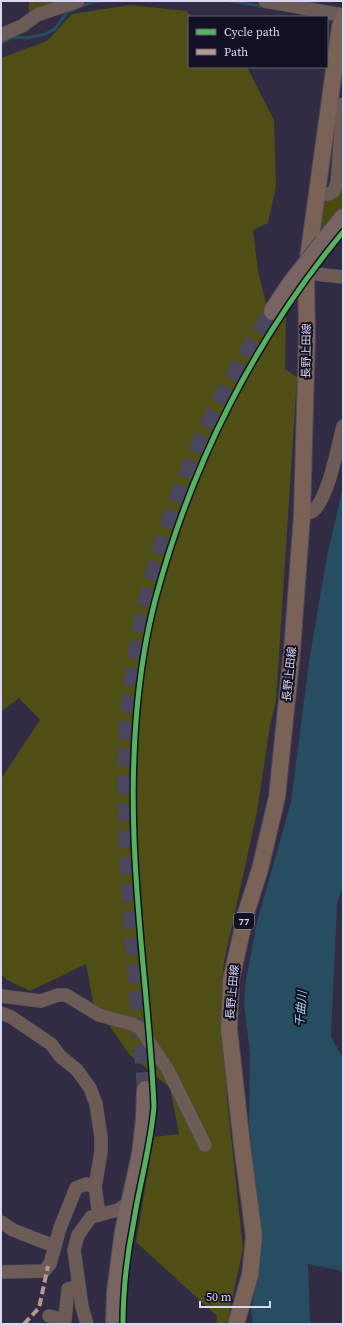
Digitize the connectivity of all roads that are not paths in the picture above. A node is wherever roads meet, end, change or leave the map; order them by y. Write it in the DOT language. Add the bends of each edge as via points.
graph roads {
  1 [pos="78,1"];
  2 [pos="270,1"];
  3 [pos="321,16"];
  4 [pos="328,18"];
  5 [pos="342,22"];
  6 [pos="1,35"];
  7 [pos="343,104"];
  8 [pos="316,194"];
  9 [pos="343,218"];
  10 [pos="306,273"];
  11 [pos="343,277"];
  12 [pos="273,311"];
  13 [pos="343,426"];
  14 [pos="302,515"];
  15 [pos="1,996"];
  16 [pos="1,1013"];
  17 [pos="146,1090"];
  18 [pos="205,1145"];
  19 [pos="95,1187"];
  20 [pos="130,1202"];
  21 [pos="99,1215"];
  22 [pos="1,1222"];
  23 [pos="124,1231"];
  24 [pos="54,1246"];
  25 [pos="1,1272"];
  26 [pos="79,1286"];
  27 [pos="49,1316"];
  28 [pos="87,1324"];
  29 [pos="115,1324"];
  30 [pos="236,1324"];
  1 -- 6 [label="street" via="37,15 22,26"];
  2 -- 3 [label="street"];
  4 -- 5 [label="street"];
  5 -- 8 [label="main road, 長野上田線 / 77"];
  7 -- 8 [label="street" via="337,183 334,191 329,194"];
  8 -- 10 [label="main road, 長野上田線 / 77"];
  9 -- 12 [label="highway, bridge"];
  10 -- 11 [label="street"];
  10 -- 14 [label="main road, 長野上田線 / 77" via="307,335"];
  13 -- 14 [label="street" via="320,503 313,511"];
  14 -- 30 [label="main road, 長野上田線 / 77" via="292,651 277,797 260,869 244,920 231,980 229,1029 254,1236 250,1275"];
  15 -- 18 [label="street" via="41,1001 66,995 99,1015 140,1028 168,1070"];
  16 -- 19 [label="street" via="51,1044 60,1056 77,1070 90,1088 96,1104 102,1152"];
  17 -- 20 [label="highway" via="141,1154"];
  19 -- 21 [label="street"];
  19 -- 24 [label="street" via="86,1184 76,1188"];
  20 -- 21 [label="street" via="118,1210"];
  20 -- 23 [label="highway"];
  21 -- 23 [label="street" via="113,1217"];
  21 -- 26 [label="street" via="91,1217 78,1235 74,1250"];
  22 -- 24 [label="street" via="13,1230"];
  23 -- 29 [label="highway" via="116,1292"];
  24 -- 25 [label="street" via="50,1264 44,1270"];
  26 -- 27 [label="street" via="68,1289 65,1320"];
  26 -- 28 [label="street"];
}
